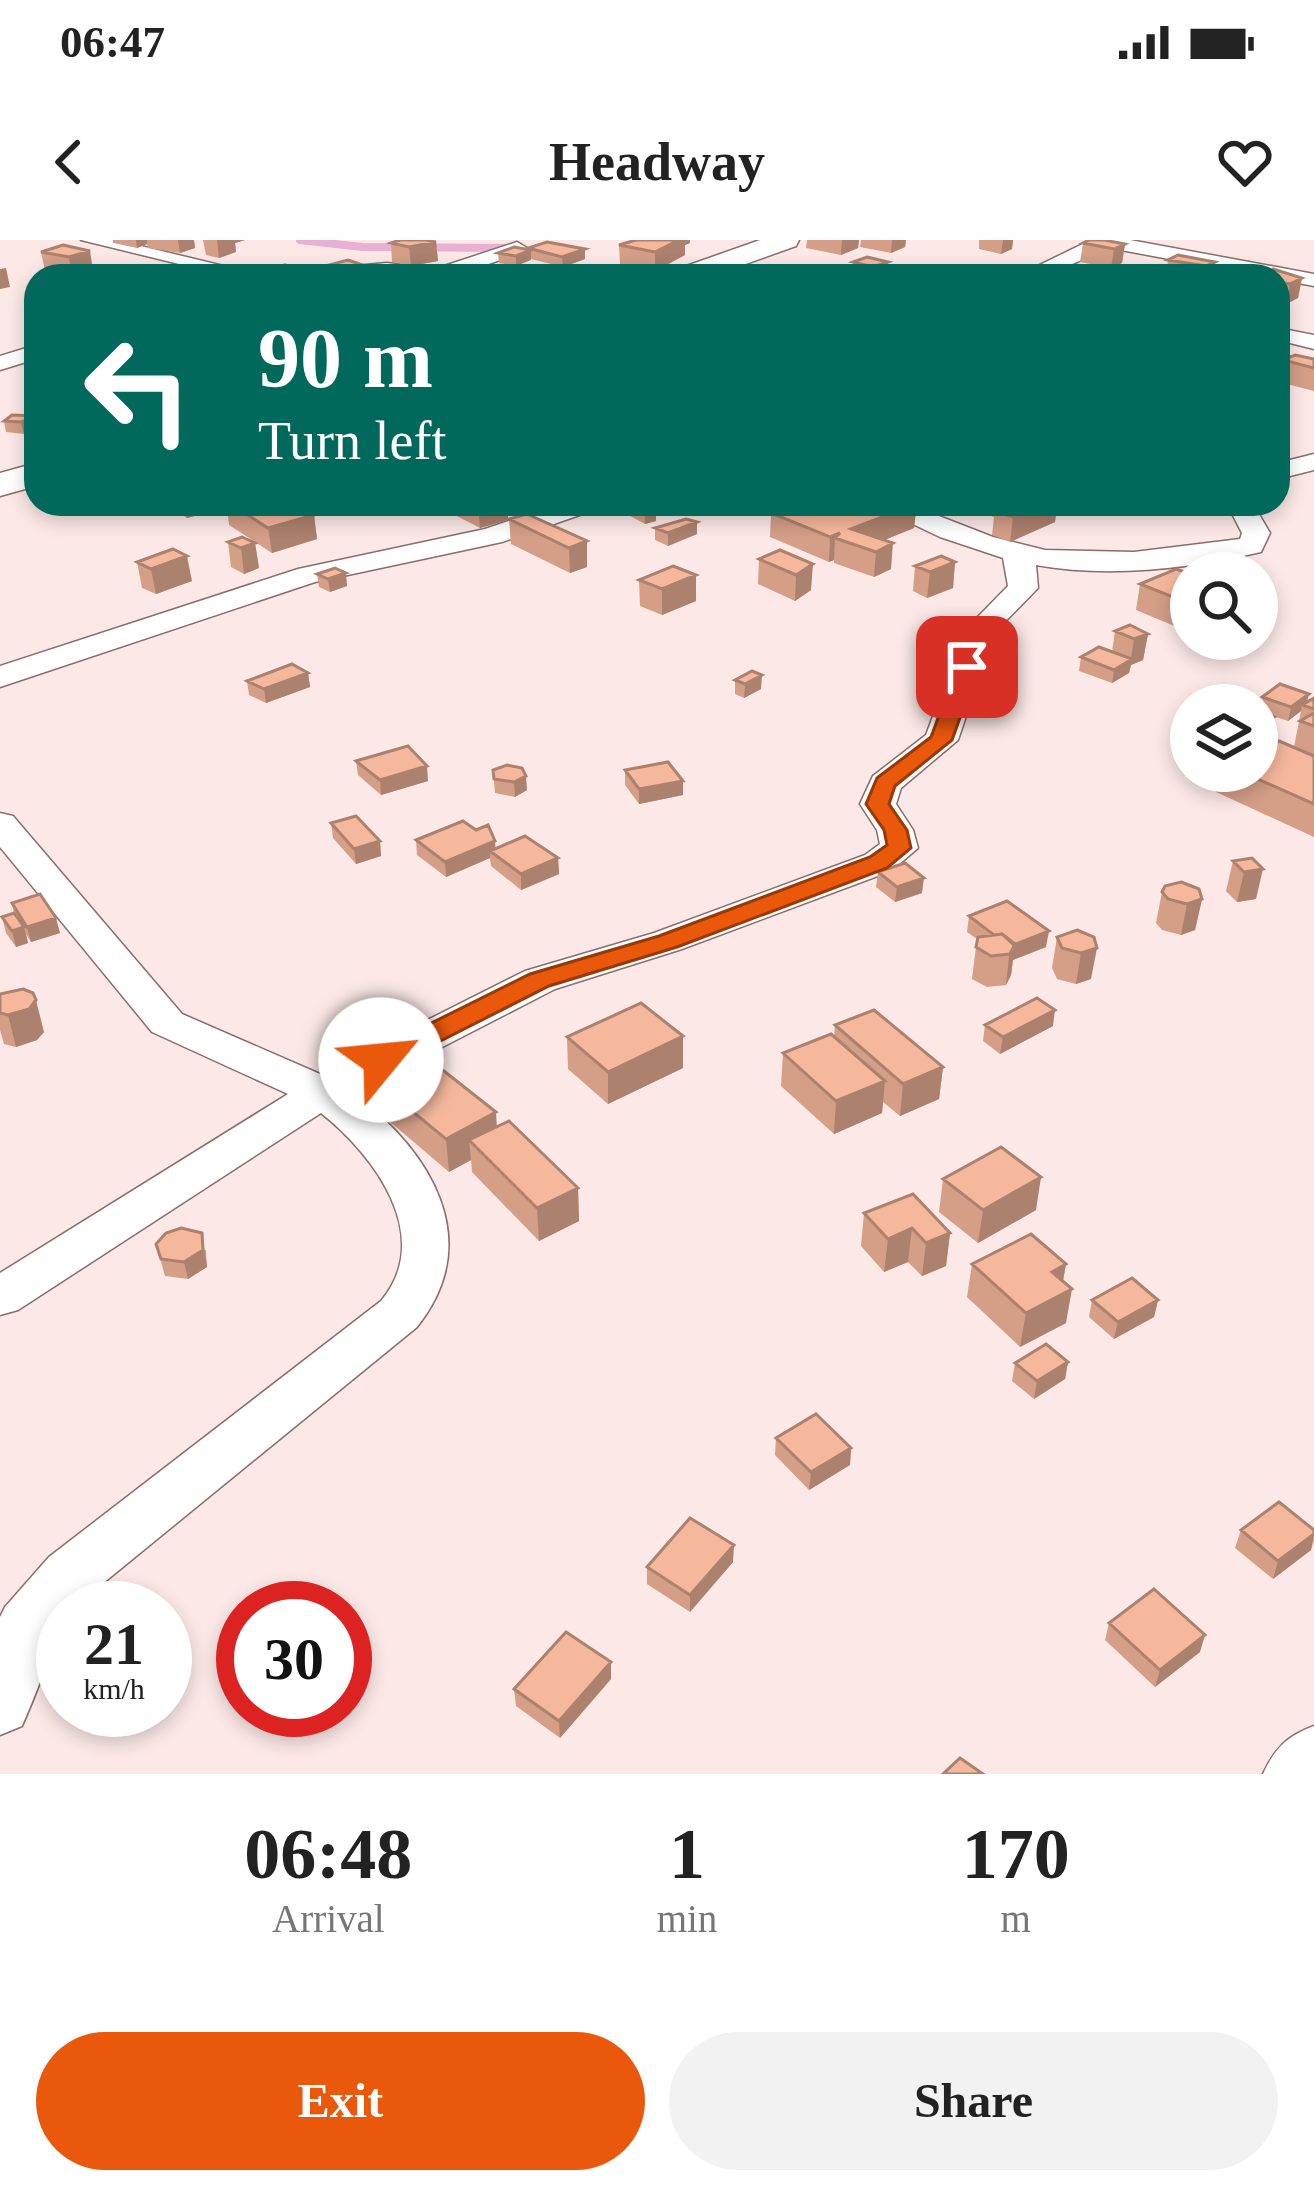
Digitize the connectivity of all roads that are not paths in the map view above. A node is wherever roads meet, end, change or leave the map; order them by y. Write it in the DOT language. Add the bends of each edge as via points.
graph roads {
  1 [pos="90,240"];
  2 [pos="785,240"];
  3 [pos="1105,241"];
  4 [pos="517,248"];
  5 [pos="200,264"];
  6 [pos="471,264"];
  7 [pos="718,264"];
  8 [pos="1054,264"];
  9 [pos="1228,264"];
  10 [pos="550,516"];
  11 [pos="916,516"];
  12 [pos="1247,516"];
  13 [pos="1012,552"];
  14 [pos="0,677"];
  15 [pos="0,824"];
  16 [pos="322,1092"];
  17 [pos="0,1298"];
  18 [pos="0,1706"];
  19 [pos="1314,1756"];
  20 [pos="1296,1774"];
  1 -- 5 [label="street"];
  2 -- 7 [label="main road"];
  3 -- 8 [label="street"];
  3 -- 9 [label="street"];
  4 -- 6 [label="street"];
  10 -- 14 [label="street" via="308,575"];
  11 -- 13 [label="street"];
  12 -- 13 [label="street" via="1256,533 1251,546 1190,556 1058,560"];
  13 -- 16 [label="street" via="1023,588 980,630 941,740 885,783 878,804 899,848 668,941 540,980"];
  15 -- 16 [label="street" via="167,1023"];
  16 -- 17 [label="street"];
  16 -- 18 [label="street" via="361,1122 409,1181 424,1226 417,1292 400,1314 70,1575 26,1626"];
  19 -- 20 [label="street"];
}
